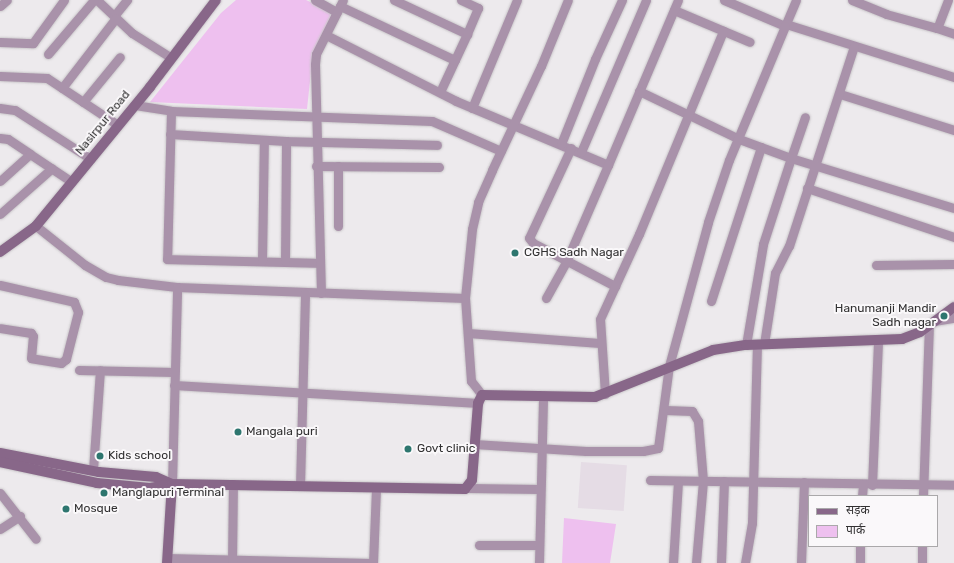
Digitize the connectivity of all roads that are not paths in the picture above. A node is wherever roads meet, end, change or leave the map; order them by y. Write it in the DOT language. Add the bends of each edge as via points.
graph roads {
  1 [pos="7,0"];
  2 [pos="64,0"];
  3 [pos="95,0"];
  4 [pos="127,0"];
  5 [pos="216,0"];
  6 [pos="315,0"];
  7 [pos="394,0"];
  8 [pos="461,0"];
  9 [pos="517,0"];
  10 [pos="568,0"];
  11 [pos="622,0"];
  12 [pos="646,0"];
  13 [pos="678,0"];
  14 [pos="724,0"];
  15 [pos="796,0"];
  16 [pos="852,0"];
  17 [pos="948,0"];
  18 [pos="0,6"];
  19 [pos="340,6"];
  20 [pos="674,10"];
  21 [pos="115,17"];
  22 [pos="786,25"];
  23 [pos="937,28"];
  24 [pos="723,31"];
  25 [pos="468,34"];
  26 [pos="954,34"];
  27 [pos="326,35"];
  28 [pos="0,42"];
  29 [pos="750,42"];
  30 [pos="854,46"];
  31 [pos="48,54"];
  32 [pos="120,57"];
  33 [pos="170,57"];
  34 [pos="455,60"];
  35 [pos="0,76"];
  36 [pos="954,76"];
  37 [pos="62,88"];
  38 [pos="639,91"];
  39 [pos="440,92"];
  40 [pos="840,94"];
  41 [pos="83,102"];
  42 [pos="135,105"];
  43 [pos="0,108"];
  44 [pos="472,108"];
  45 [pos="170,111"];
  46 [pos="315,115"];
  47 [pos="688,115"];
  48 [pos="804,116"];
  49 [pos="514,124"];
  50 [pos="118,125"];
  51 [pos="954,130"];
  52 [pos="170,134"];
  53 [pos="0,138"];
  54 [pos="738,138"];
  55 [pos="264,140"];
  56 [pos="286,140"];
  57 [pos="316,142"];
  58 [pos="561,144"];
  59 [pos="437,145"];
  60 [pos="761,147"];
  61 [pos="571,148"];
  62 [pos="501,151"];
  63 [pos="581,152"];
  64 [pos="30,154"];
  65 [pos="791,158"];
  66 [pos="91,159"];
  67 [pos="608,165"];
  68 [pos="316,166"];
  69 [pos="338,166"];
  70 [pos="815,166"];
  71 [pos="52,168"];
  72 [pos="439,168"];
  73 [pos="0,181"];
  74 [pos="72,182"];
  75 [pos="807,188"];
  76 [pos="954,208"];
  77 [pos="0,214"];
  78 [pos="36,226"];
  79 [pos="338,226"];
  80 [pos="954,237"];
  81 [pos="0,252"];
  82 [pos="262,261"];
  83 [pos="285,261"];
  84 [pos="566,262"];
  85 [pos="320,263"];
  86 [pos="954,264"];
  87 [pos="876,265"];
  88 [pos="0,285"];
  89 [pos="615,286"];
  90 [pos="177,287"];
  91 [pos="305,292"];
  92 [pos="321,292"];
  93 [pos="465,298"];
  94 [pos="546,298"];
  95 [pos="711,302"];
  96 [pos="954,307"];
  97 [pos="954,318"];
  98 [pos="932,322"];
  99 [pos="0,328"];
  100 [pos="468,333"];
  101 [pos="878,341"];
  102 [pos="600,344"];
  103 [pos="746,345"];
  104 [pos="760,345"];
  105 [pos="669,366"];
  106 [pos="79,370"];
  107 [pos="100,370"];
  108 [pos="174,372"];
  109 [pos="174,385"];
  110 [pos="303,394"];
  111 [pos="605,394"];
  112 [pos="543,396"];
  113 [pos="483,397"];
  114 [pos="665,410"];
  115 [pos="474,444"];
  116 [pos="541,448"];
  117 [pos="0,453"];
  118 [pos="0,462"];
  119 [pos="93,470"];
  120 [pos="650,480"];
  121 [pos="678,481"];
  122 [pos="703,481"];
  123 [pos="724,481"];
  124 [pos="752,482"];
  125 [pos="804,482"];
  126 [pos="172,484"];
  127 [pos="233,484"];
  128 [pos="867,484"];
  129 [pos="300,486"];
  130 [pos="924,486"];
  131 [pos="954,486"];
  132 [pos="376,488"];
  133 [pos="468,488"];
  134 [pos="540,489"];
  135 [pos="0,493"];
  136 [pos="862,495"];
  137 [pos="923,495"];
  138 [pos="20,516"];
  139 [pos="0,529"];
  140 [pos="36,539"];
  141 [pos="479,545"];
  142 [pos="539,545"];
  143 [pos="860,547"];
  144 [pos="922,547"];
  145 [pos="167,560"];
  146 [pos="232,561"];
  147 [pos="277,562"];
  148 [pos="328,562"];
  149 [pos="372,563"];
  150 [pos="539,563"];
  151 [pos="673,563"];
  152 [pos="696,563"];
  153 [pos="721,563"];
  154 [pos="745,563"];
  155 [pos="800,563"];
  156 [pos="860,563"];
  157 [pos="922,563"];
  1 -- 18 [label="street"];
  2 -- 28 [label="street" via="33,43"];
  3 -- 21 [label="street"];
  3 -- 31 [label="street"];
  4 -- 21 [label="street"];
  5 -- 33 [label="street, Nasirpur Road"];
  6 -- 19 [label="street"];
  7 -- 25 [label="street"];
  8 -- 25 [label="street" via="478,8"];
  9 -- 44 [label="street"];
  10 -- 49 [label="street"];
  11 -- 58 [label="street"];
  12 -- 63 [label="street"];
  13 -- 20 [label="street"];
  14 -- 22 [label="street"];
  15 -- 22 [label="street"];
  16 -- 23 [label="street" via="886,14"];
  17 -- 23 [label="street"];
  19 -- 27 [label="street"];
  19 -- 34 [label="street"];
  20 -- 24 [label="street"];
  20 -- 38 [label="street"];
  21 -- 33 [label="street" via="132,33"];
  21 -- 37 [label="street"];
  22 -- 30 [label="street"];
  22 -- 54 [label="street"];
  23 -- 26 [label="street"];
  24 -- 29 [label="street"];
  24 -- 47 [label="street"];
  25 -- 34 [label="street"];
  27 -- 39 [label="street"];
  27 -- 46 [label="street" via="316,54"];
  30 -- 36 [label="street"];
  30 -- 40 [label="street"];
  32 -- 41 [label="street"];
  33 -- 42 [label="street, Nasirpur Road"];
  34 -- 39 [label="street"];
  35 -- 37 [label="street" via="44,76"];
  37 -- 41 [label="street"];
  38 -- 47 [label="street"];
  38 -- 67 [label="street"];
  39 -- 44 [label="street"];
  40 -- 51 [label="street"];
  40 -- 70 [label="street"];
  41 -- 50 [label="street"];
  42 -- 45 [label="street"];
  42 -- 50 [label="street, Nasirpur Road"];
  43 -- 66 [label="street" via="15,110"];
  44 -- 49 [label="street"];
  45 -- 46 [label="street"];
  45 -- 52 [label="street"];
  46 -- 57 [label="street"];
  46 -- 62 [label="street" via="432,121"];
  47 -- 54 [label="street"];
  47 -- 89 [label="street"];
  48 -- 65 [label="street"];
  49 -- 58 [label="street"];
  49 -- 62 [label="street"];
  50 -- 66 [label="street, Nasirpur Road"];
  52 -- 55 [label="street"];
  52 -- 82 [label="street" via="167,259"];
  53 -- 64 [label="street" via="8,139"];
  54 -- 60 [label="street"];
  54 -- 105 [label="street" via="708,222"];
  55 -- 56 [label="street"];
  55 -- 82 [label="street"];
  56 -- 57 [label="street"];
  56 -- 83 [label="street"];
  57 -- 59 [label="street"];
  57 -- 68 [label="street"];
  58 -- 61 [label="street"];
  60 -- 65 [label="street"];
  60 -- 95 [label="street"];
  61 -- 63 [label="street"];
  61 -- 84 [label="street" via="529,235 533,243"];
  62 -- 93 [label="street" via="477,209 468,250"];
  63 -- 67 [label="street"];
  64 -- 71 [label="street"];
  64 -- 73 [label="street"];
  65 -- 70 [label="street"];
  65 -- 103 [label="street" via="763,244"];
  66 -- 74 [label="street, Nasirpur Road"];
  67 -- 84 [label="street"];
  68 -- 69 [label="street"];
  68 -- 85 [label="street"];
  69 -- 72 [label="street"];
  69 -- 79 [label="street"];
  70 -- 75 [label="street"];
  70 -- 76 [label="street"];
  71 -- 74 [label="street"];
  71 -- 77 [label="street"];
  74 -- 78 [label="street, Nasirpur Road"];
  75 -- 80 [label="street"];
  75 -- 104 [label="street" via="787,251 775,274"];
  78 -- 81 [label="street, Nasirpur Road"];
  78 -- 90 [label="street" via="85,265 106,277"];
  82 -- 83 [label="street"];
  83 -- 85 [label="street"];
  84 -- 89 [label="street"];
  84 -- 94 [label="street"];
  85 -- 92 [label="street"];
  86 -- 87 [label="street"];
  88 -- 99 [label="street" via="74,302 78,312 66,359 61,363 30,358 33,336 31,333"];
  89 -- 102 [label="street" via="600,319"];
  90 -- 91 [label="street"];
  90 -- 108 [label="street"];
  91 -- 92 [label="street"];
  91 -- 110 [label="street"];
  92 -- 93 [label="street"];
  93 -- 100 [label="street"];
  96 -- 98 [label="street"];
  97 -- 98 [label="street"];
  98 -- 101 [label="street" via="912,336"];
  98 -- 130 [label="street"];
  100 -- 102 [label="street"];
  100 -- 113 [label="street" via="471,381"];
  101 -- 104 [label="street"];
  101 -- 128 [label="street"];
  102 -- 111 [label="street"];
  103 -- 104 [label="street"];
  103 -- 105 [label="street" via="704,352"];
  104 -- 124 [label="street"];
  105 -- 111 [label="street"];
  105 -- 114 [label="street"];
  106 -- 107 [label="street"];
  107 -- 108 [label="street"];
  107 -- 119 [label="street"];
  108 -- 109 [label="street"];
  109 -- 110 [label="street"];
  109 -- 126 [label="street"];
  110 -- 113 [label="street"];
  110 -- 129 [label="street"];
  111 -- 112 [label="street" via="590,398"];
  112 -- 113 [label="street"];
  112 -- 116 [label="street"];
  113 -- 115 [label="street"];
  114 -- 116 [label="street" via="660,440 655,449 586,451"];
  114 -- 122 [label="street" via="687,410 695,414 698,422"];
  115 -- 116 [label="street"];
  115 -- 133 [label="street" via="472,480"];
  116 -- 134 [label="street"];
  117 -- 119 [label="street"];
  118 -- 126 [label="street" via="97,483 150,488"];
  119 -- 126 [label="street" via="156,477"];
  120 -- 121 [label="street"];
  121 -- 122 [label="street"];
  121 -- 151 [label="street"];
  122 -- 123 [label="street"];
  122 -- 152 [label="street"];
  123 -- 124 [label="street"];
  123 -- 153 [label="street"];
  124 -- 125 [label="street"];
  124 -- 154 [label="street" via="752,523"];
  125 -- 128 [label="street"];
  125 -- 155 [label="street"];
  126 -- 127 [label="street"];
  126 -- 145 [label="street"];
  127 -- 129 [label="street"];
  127 -- 146 [label="street"];
  128 -- 130 [label="street"];
  128 -- 136 [label="street"];
  129 -- 132 [label="street"];
  130 -- 131 [label="street"];
  130 -- 137 [label="street"];
  132 -- 133 [label="street"];
  132 -- 149 [label="street"];
  133 -- 134 [label="street"];
  134 -- 142 [label="street"];
  135 -- 138 [label="street"];
  138 -- 139 [label="street"];
  138 -- 140 [label="street"];
  141 -- 142 [label="street"];
  142 -- 150 [label="street"];
  143 -- 156 [label="street"];
  144 -- 157 [label="street"];
  145 -- 146 [label="street"];
  146 -- 147 [label="street"];
  147 -- 148 [label="street"];
  148 -- 149 [label="street"];
}
